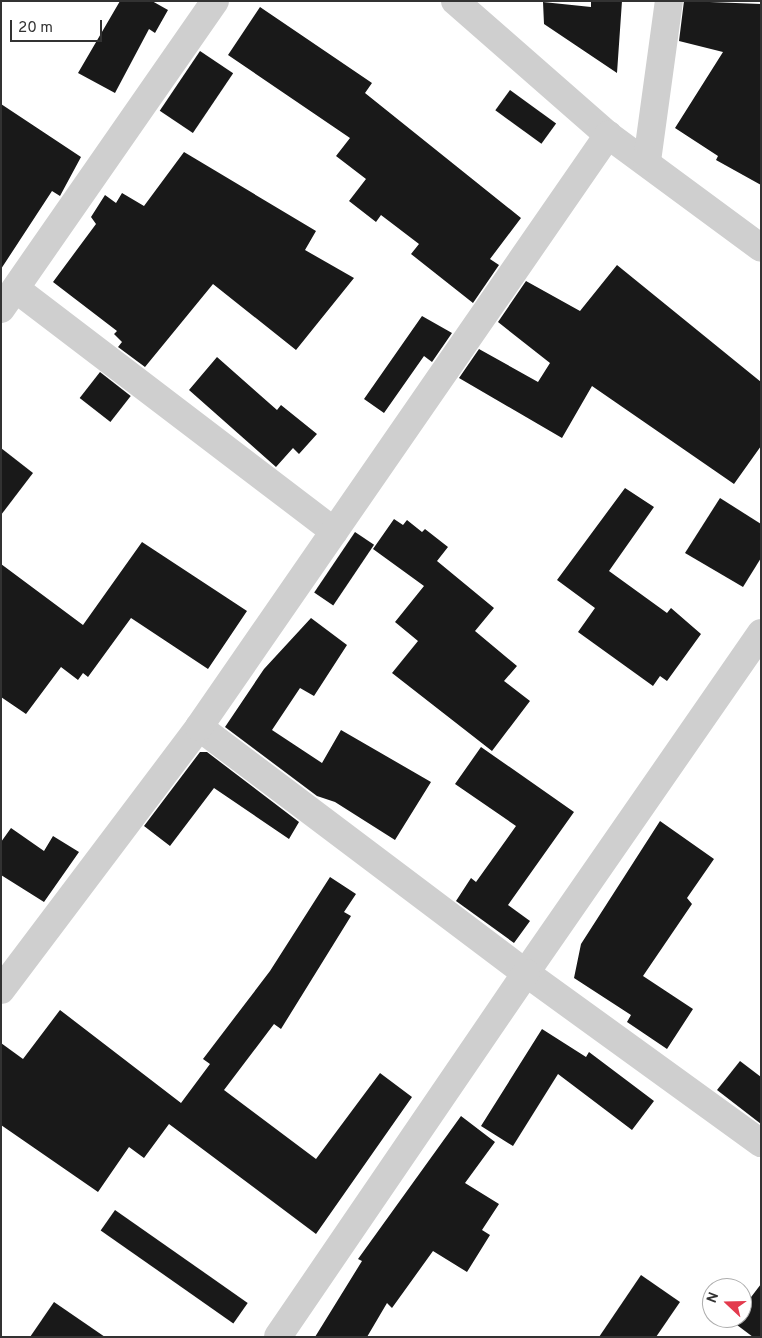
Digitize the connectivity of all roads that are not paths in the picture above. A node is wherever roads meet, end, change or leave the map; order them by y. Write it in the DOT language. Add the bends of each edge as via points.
graph roads {
  1 [pos="215,1"];
  2 [pos="455,1"];
  3 [pos="669,1"];
  4 [pos="608,135"];
  5 [pos="647,161"];
  6 [pos="761,248"];
  7 [pos="8,299"];
  8 [pos="334,531"];
  9 [pos="761,633"];
  10 [pos="199,727"];
  11 [pos="526,973"];
  12 [pos="1,990"];
  13 [pos="761,1143"];
  14 [pos="278,1337"];
  1 -- 7 [label="street"];
  2 -- 4 [label="street"];
  3 -- 5 [label="street"];
  4 -- 5 [label="street"];
  4 -- 8 [label="street"];
  5 -- 6 [label="street"];
  7 -- 8 [label="street"];
  8 -- 10 [label="street"];
  9 -- 11 [label="street"];
  10 -- 11 [label="street"];
  10 -- 12 [label="street"];
  11 -- 13 [label="street"];
  11 -- 14 [label="street"];
}
